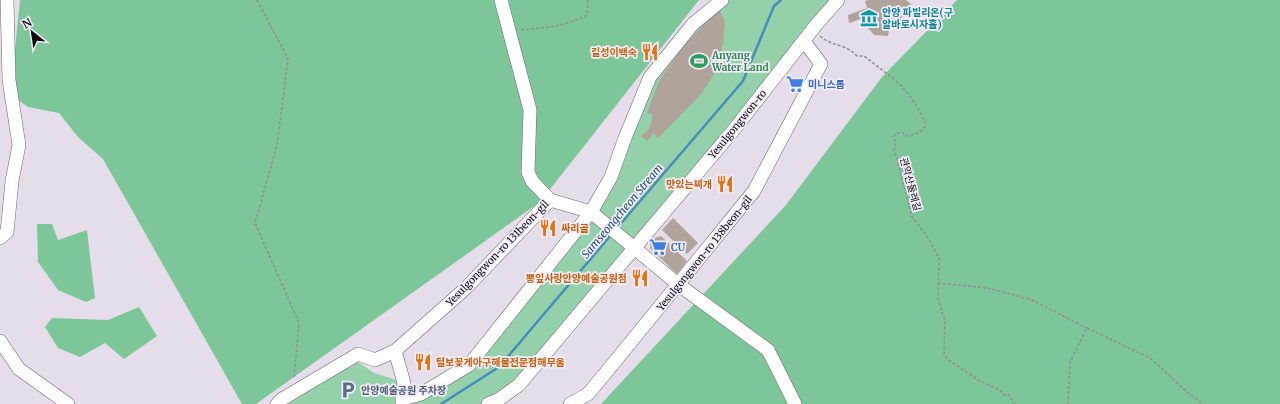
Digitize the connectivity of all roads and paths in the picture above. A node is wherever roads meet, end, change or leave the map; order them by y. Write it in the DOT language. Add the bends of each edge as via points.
graph roads {
  1 [pos="7,0"];
  2 [pos="257,0"];
  3 [pos="501,0"];
  4 [pos="588,0"];
  5 [pos="722,0"];
  6 [pos="838,0"];
  7 [pos="812,30"];
  8 [pos="509,33"];
  9 [pos="804,41"];
  10 [pos="550,200"];
  11 [pos="595,215"];
  12 [pos="4,235"];
  13 [pos="630,244"];
  14 [pos="938,283"];
  15 [pos="679,284"];
  16 [pos="1087,328"];
  17 [pos="0,341"];
  18 [pos="394,351"];
  19 [pos="292,393"];
  20 [pos="402,401"];
  21 [pos="68,404"];
  22 [pos="277,404"];
  23 [pos="488,404"];
  24 [pos="570,404"];
  25 [pos="795,404"];
  26 [pos="1015,404"];
  27 [pos="1068,404"];
  28 [pos="1203,404"];
  1 -- 12 [label="street" via="9,80 19,145"];
  2 -- 19 [label="path" via="288,59 277,145 255,223 299,323"];
  3 -- 8 [label="street, Yesulgongwon-ro 131beon-gil"];
  4 -- 8 [label="path" via="587,15 577,20 548,28"];
  5 -- 11 [label="street" via="693,24 650,77"];
  6 -- 7 [label="street, Yesulgongwon-ro"];
  7 -- 9 [label="street, Yesulgongwon-ro"];
  7 -- 14 [label="path, 관악산둘레길" via="829,42 841,45 857,56 864,56 874,62 878,68 899,83 915,103 926,124 924,130 917,134 906,136 903,133 894,136 894,148 912,217 929,239 939,258"];
  8 -- 10 [label="street, Yesulgongwon-ro 131beon-gil" via="530,110 528,172 532,181"];
  9 -- 13 [label="street, Yesulgongwon-ro" via="732,132"];
  9 -- 15 [label="street, Yesulgongwon-ro 138beon-gil" via="821,64 754,191"];
  10 -- 11 [label="street"];
  10 -- 18 [label="street, Yesulgongwon-ro 131beon-gil" via="466,288"];
  11 -- 13 [label="street"];
  11 -- 20 [label="street" via="468,365 421,394"];
  13 -- 15 [label="street"];
  13 -- 23 [label="street, Yesulgongwon-ro" via="519,385"];
  14 -- 16 [label="path" via="988,288 1032,300"];
  14 -- 26 [label="path, 관악산둘레길" via="938,300 945,321 944,353 947,359 980,381 1000,390 1004,395 1008,394"];
  15 -- 24 [label="street, Yesulgongwon-ro 138beon-gil" via="588,394"];
  15 -- 25 [label="street" via="768,350"];
  16 -- 27 [label="path" via="1070,362"];
  16 -- 28 [label="path" via="1150,358"];
  17 -- 21 [label="street" via="19,368"];
  18 -- 19 [label="street, Yesulgongwon-ro 131beon-gil" via="375,360 358,354"];
  18 -- 20 [label="street" via="404,383"];
  19 -- 22 [label="street"];
}
